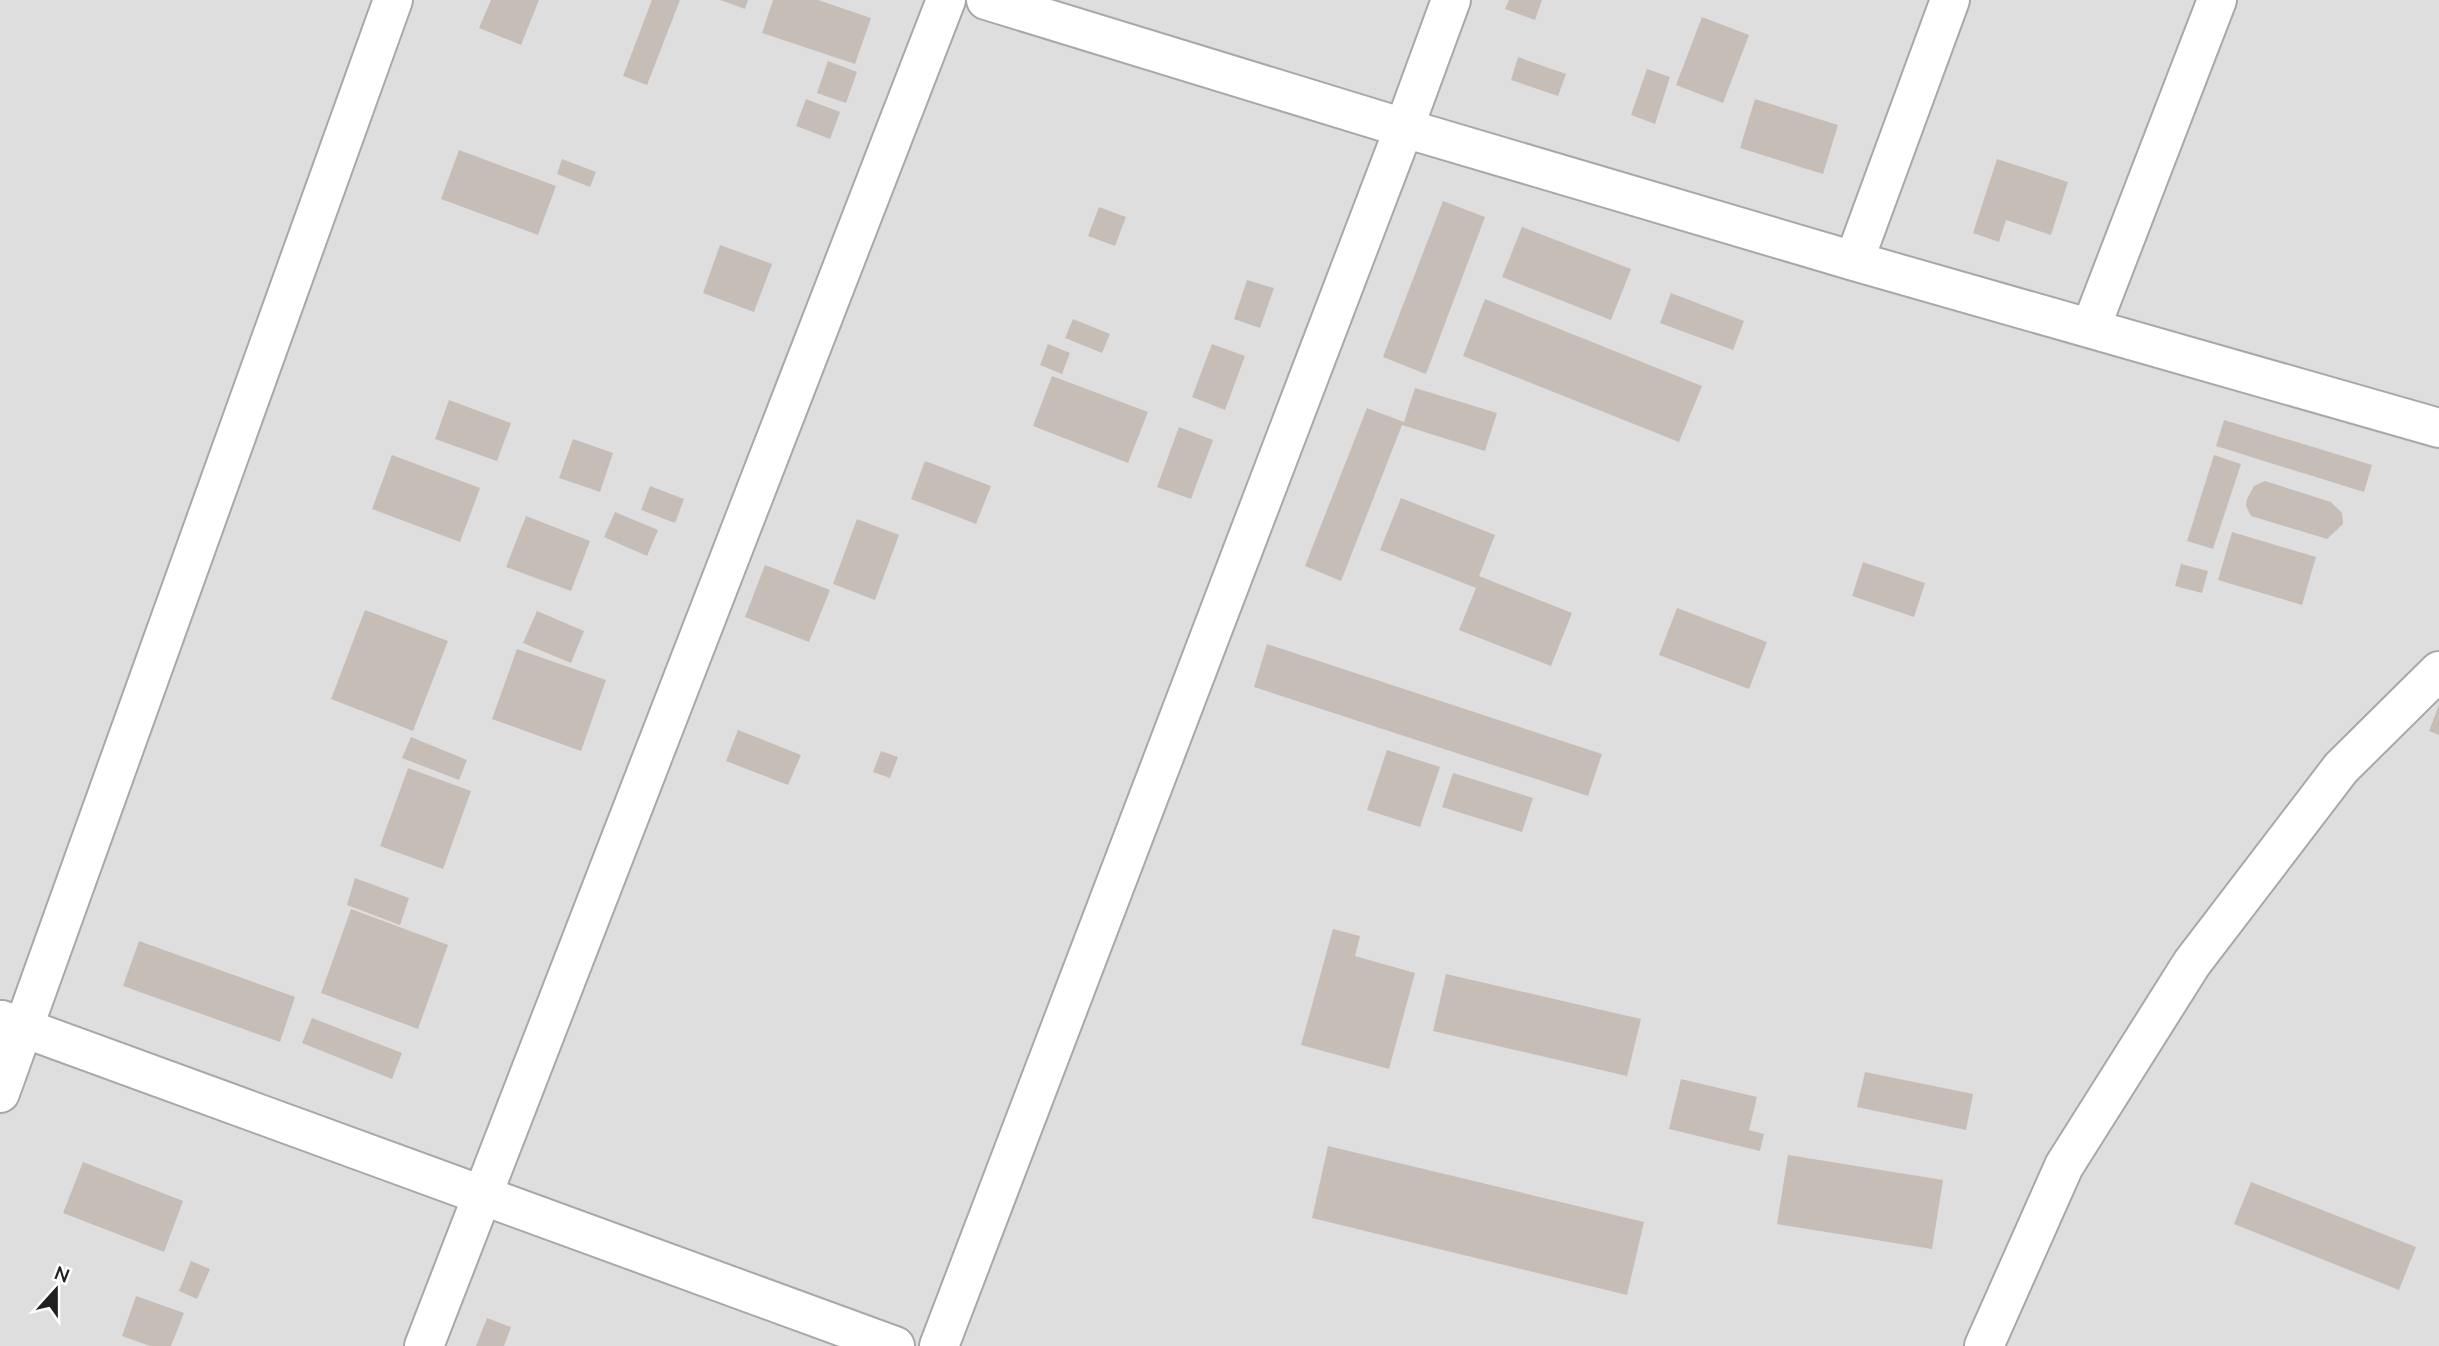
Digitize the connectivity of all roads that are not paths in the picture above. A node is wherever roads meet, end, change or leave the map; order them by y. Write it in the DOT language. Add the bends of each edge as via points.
graph roads {
  1 [pos="393,0"];
  2 [pos="946,0"];
  3 [pos="986,0"];
  4 [pos="1451,0"];
  5 [pos="1950,0"];
  6 [pos="2217,0"];
  7 [pos="1404,128"];
  8 [pos="1854,261"];
  9 [pos="2091,327"];
  10 [pos="2433,435"];
  11 [pos="2439,671"];
  12 [pos="12,1024"];
  13 [pos="0,1093"];
  14 [pos="481,1195"];
  15 [pos="424,1346"];
  16 [pos="895,1346"];
  17 [pos="939,1346"];
  18 [pos="1984,1346"];
  1 -- 12 [label="street"];
  2 -- 14 [label="street"];
  3 -- 7 [label="street"];
  4 -- 7 [label="street"];
  5 -- 8 [label="street"];
  6 -- 9 [label="street"];
  7 -- 8 [label="street"];
  7 -- 17 [label="street"];
  8 -- 9 [label="street"];
  9 -- 10 [label="street"];
  11 -- 18 [label="street" via="2341,768 2192,963 2064,1166"];
  12 -- 13 [label="street"];
  12 -- 14 [label="street"];
  14 -- 15 [label="street"];
  14 -- 16 [label="street"];
}
